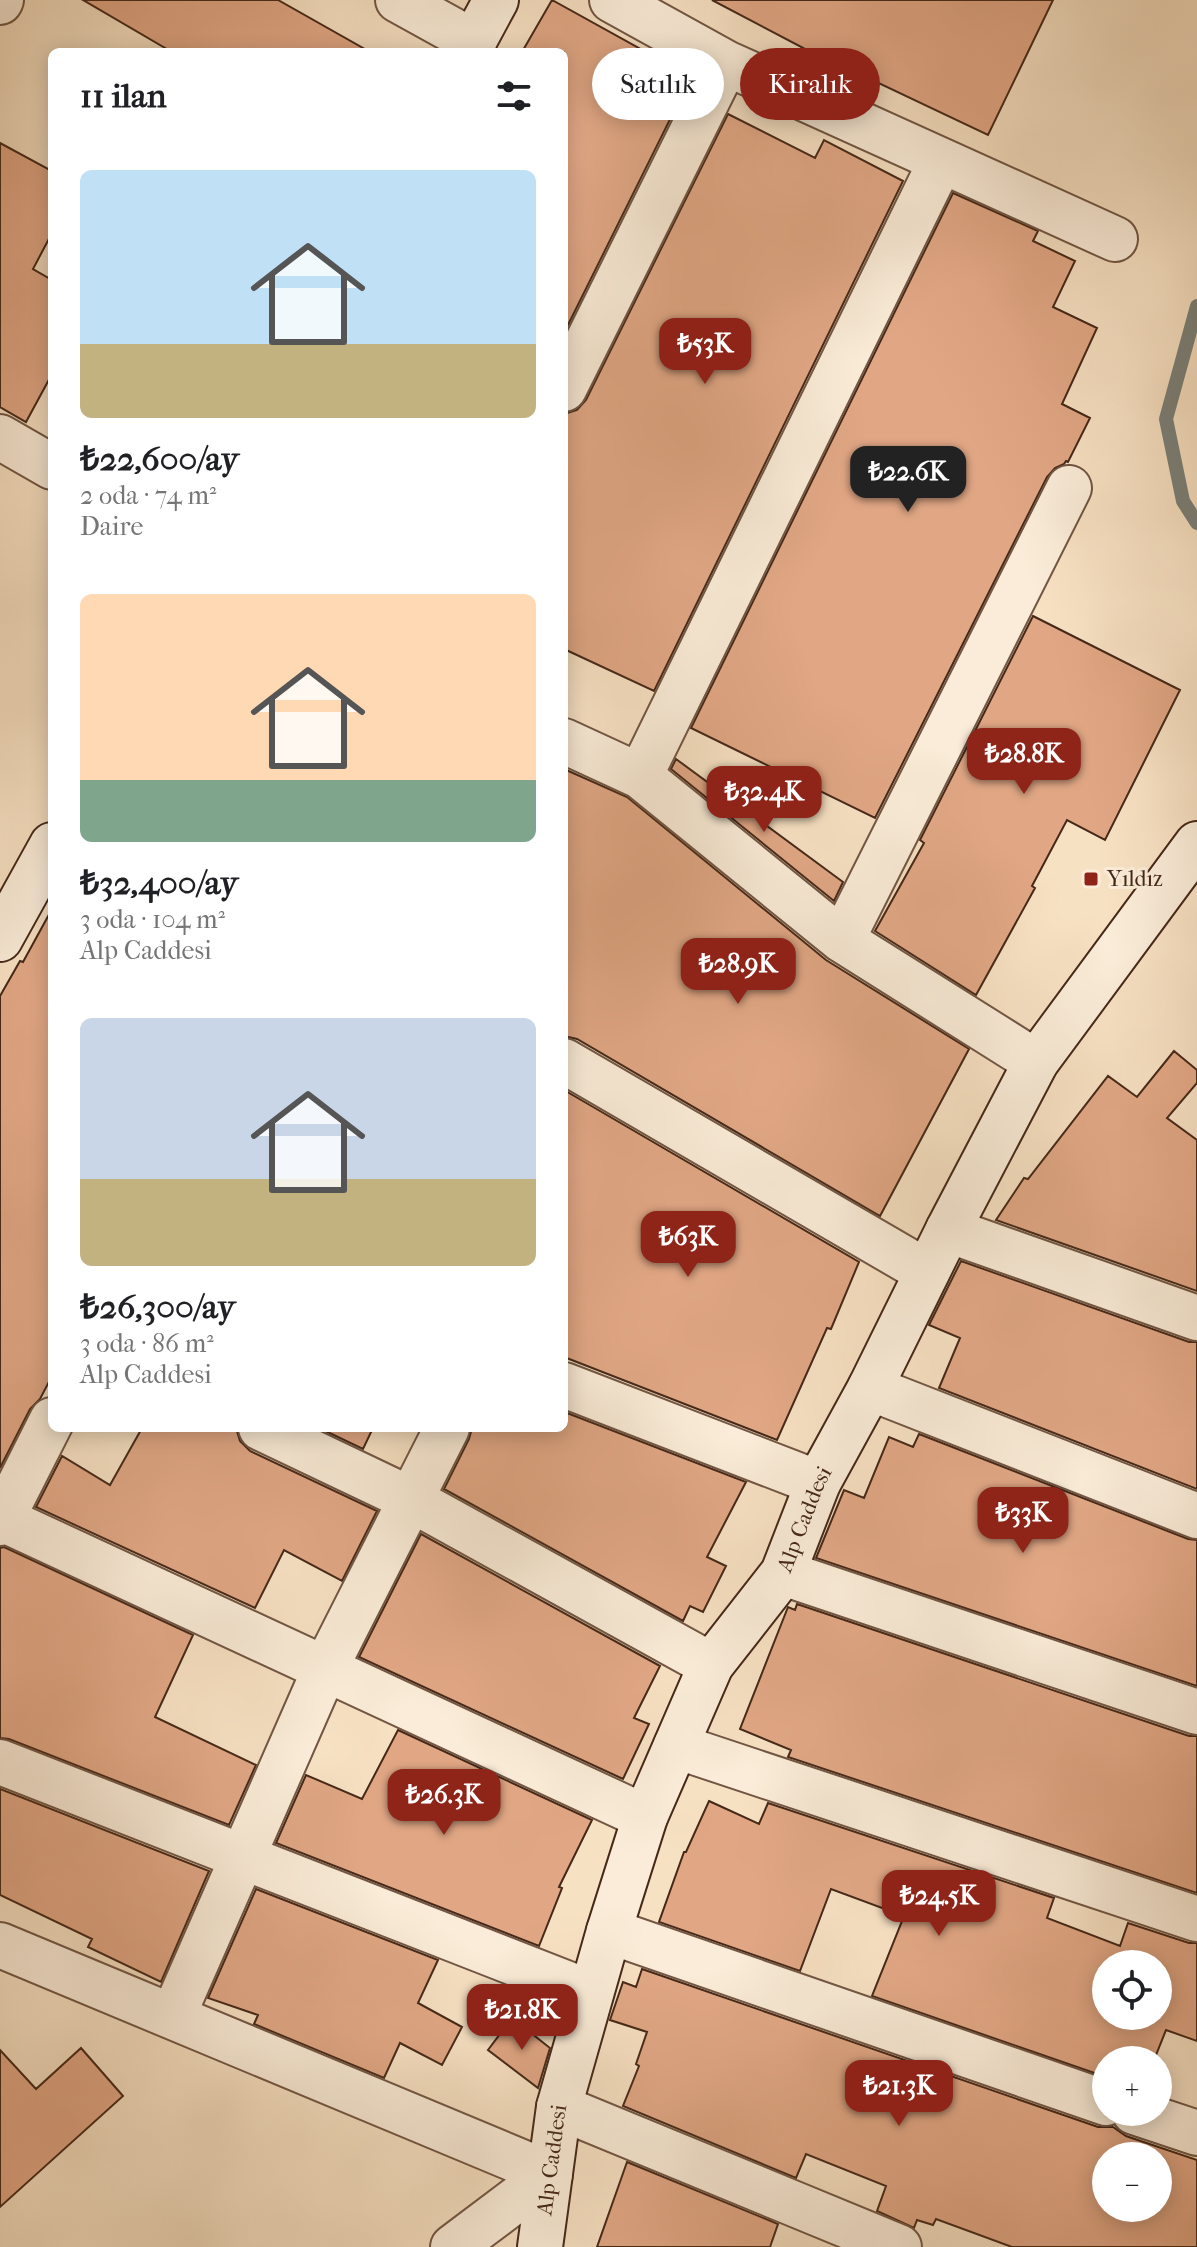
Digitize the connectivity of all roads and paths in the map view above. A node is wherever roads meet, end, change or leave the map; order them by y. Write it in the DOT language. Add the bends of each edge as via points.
graph roads {
  1 [pos="398,0"];
  2 [pos="496,0"];
  3 [pos="612,0"];
  4 [pos="471,47"];
  5 [pos="726,63"];
  6 [pos="941,161"];
  7 [pos="1115,239"];
  8 [pos="568,381"];
  9 [pos="0,437"];
  10 [pos="48,465"];
  11 [pos="1069,488"];
  12 [pos="568,743"];
  13 [pos="640,776"];
  14 [pos="1197,844"];
  15 [pos="48,852"];
  16 [pos="0,939"];
  17 [pos="842,940"];
  18 [pos="1036,1062"];
  19 [pos="568,1063"];
  20 [pos="948,1230"];
  21 [pos="927,1272"];
  22 [pos="1197,1318"];
  23 [pos="568,1387"];
  24 [pos="870,1388"];
  25 [pos="48,1428"];
  26 [pos="269,1432"];
  27 [pos="445,1432"];
  28 [pos="818,1483"];
  29 [pos="412,1500"];
  30 [pos="1197,1516"];
  31 [pos="1,1521"];
  32 [pos="783,1573"];
  33 [pos="711,1665"];
  34 [pos="325,1669"];
  35 [pos="1197,1712"];
  36 [pos="676,1746"];
  37 [pos="0,1762"];
  38 [pos="645,1817"];
  39 [pos="242,1856"];
  40 [pos="1197,1919"];
  41 [pos="609,1931"];
  42 [pos="0,1945"];
  43 [pos="591,1993"];
  44 [pos="173,2016"];
  45 [pos="1092,2098"];
  46 [pos="559,2107"];
  47 [pos="1172,2125"];
  48 [pos="1197,2133"];
  49 [pos="550,2174"];
  50 [pos="453,2247"];
  51 [pos="540,2247"];
  52 [pos="899,2247"];
  1 -- 4 [label="street"];
  2 -- 4 [label="street"];
  3 -- 5 [label="street"];
  5 -- 6 [label="street"];
  5 -- 8 [label="street"];
  6 -- 7 [label="street"];
  6 -- 13 [label="street"];
  9 -- 10 [label="street"];
  11 -- 17 [label="street"];
  12 -- 13 [label="street"];
  13 -- 17 [label="street"];
  14 -- 18 [label="street, Alp Caddesi"];
  15 -- 16 [label="street"];
  17 -- 18 [label="street"];
  18 -- 20 [label="street, Alp Caddesi"];
  19 -- 21 [label="street"];
  20 -- 21 [label="street, Alp Caddesi"];
  20 -- 22 [label="street"];
  21 -- 24 [label="street, Alp Caddesi"];
  23 -- 28 [label="street"];
  24 -- 28 [label="street, Alp Caddesi"];
  24 -- 30 [label="street"];
  25 -- 31 [label="street"];
  26 -- 29 [label="street"];
  27 -- 29 [label="street"];
  28 -- 32 [label="street, Alp Caddesi"];
  29 -- 33 [label="street"];
  29 -- 34 [label="street"];
  31 -- 34 [label="street"];
  32 -- 33 [label="street, Alp Caddesi"];
  32 -- 35 [label="street"];
  33 -- 36 [label="street, Alp Caddesi"];
  34 -- 38 [label="street"];
  34 -- 39 [label="street"];
  36 -- 38 [label="street, Alp Caddesi"];
  36 -- 40 [label="street"];
  37 -- 39 [label="street"];
  38 -- 41 [label="street, Alp Caddesi"];
  39 -- 43 [label="street"];
  39 -- 44 [label="street"];
  41 -- 43 [label="street, Alp Caddesi"];
  41 -- 45 [label="street"];
  42 -- 44 [label="street"];
  43 -- 46 [label="street, Alp Caddesi"];
  44 -- 49 [label="street"];
  46 -- 49 [label="street, Alp Caddesi"];
  46 -- 52 [label="street"];
  47 -- 48 [label="street"];
  49 -- 50 [label="street"];
  49 -- 51 [label="street, Alp Caddesi"];
}
